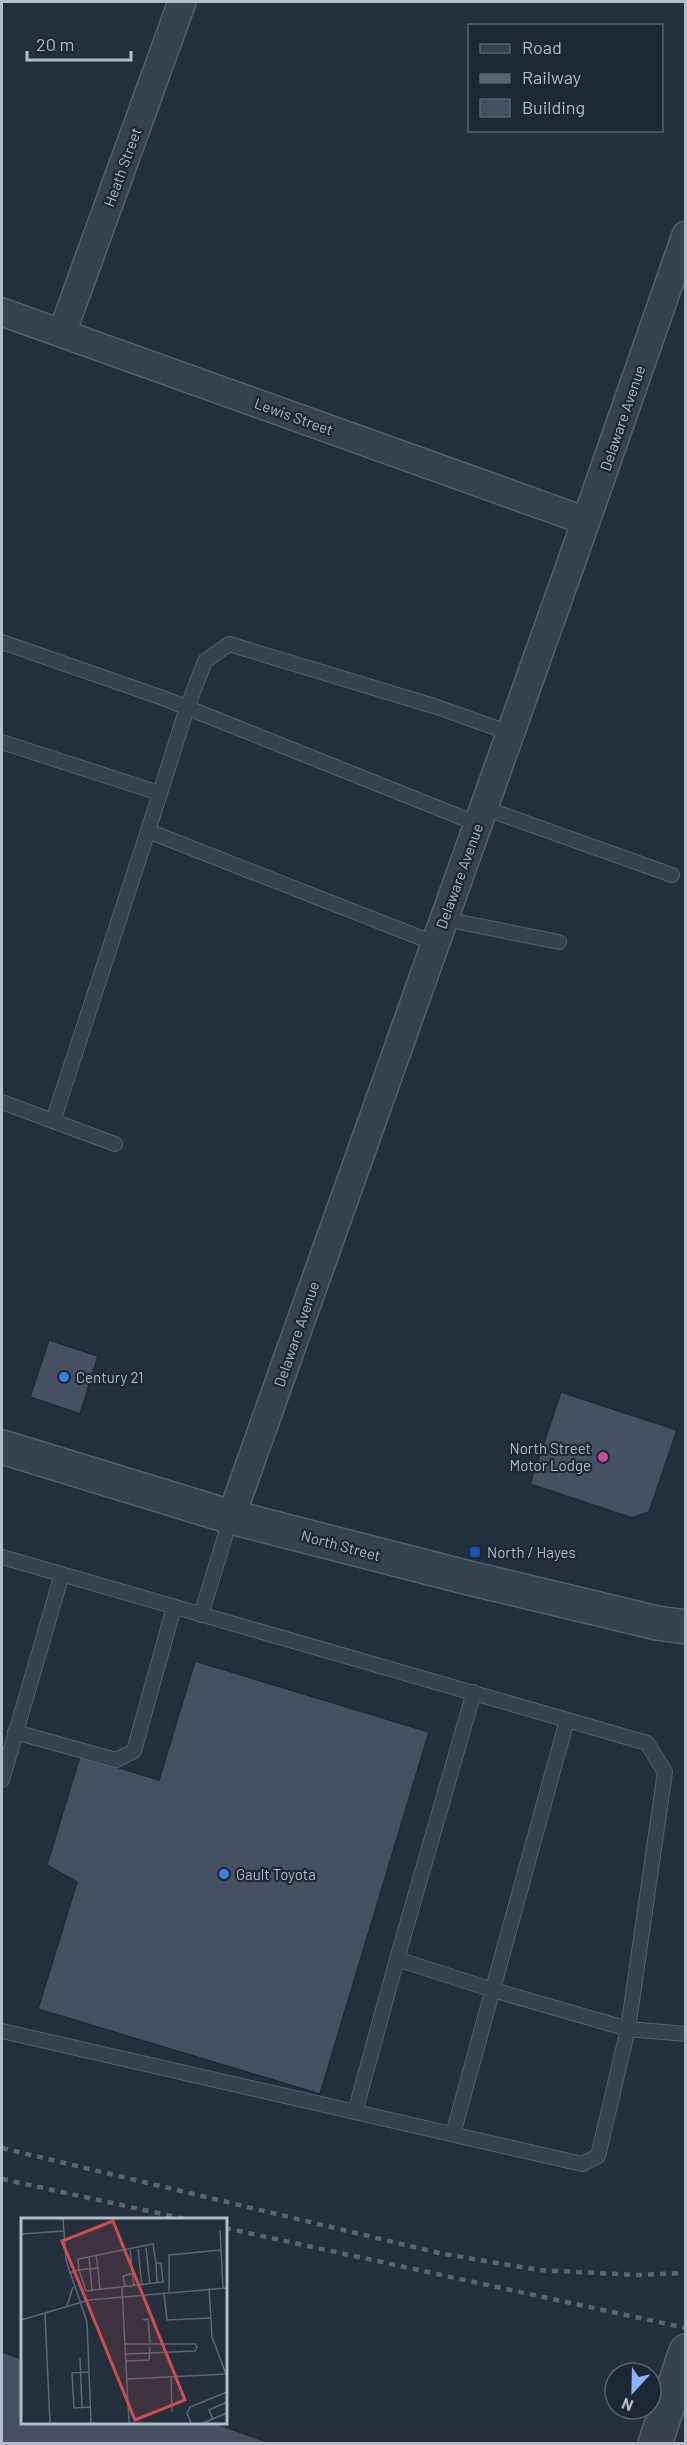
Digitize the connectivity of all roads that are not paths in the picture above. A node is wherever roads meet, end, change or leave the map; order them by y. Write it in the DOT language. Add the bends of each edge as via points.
graph roads {
  1 [pos="182,2"];
  2 [pos="686,235"];
  3 [pos="2,312"];
  4 [pos="63,333"];
  5 [pos="586,521"];
  6 [pos="2,642"];
  7 [pos="187,708"];
  8 [pos="510,733"];
  9 [pos="2,742"];
  10 [pos="159,793"];
  11 [pos="481,816"];
  12 [pos="148,831"];
  13 [pos="672,876"];
  14 [pos="439,931"];
  15 [pos="559,942"];
  16 [pos="2,1102"];
  17 [pos="54,1121"];
  18 [pos="116,1144"];
  19 [pos="2,1447"];
  20 [pos="231,1517"];
  21 [pos="2,1557"];
  22 [pos="62,1575"];
  23 [pos="174,1607"];
  24 [pos="201,1615"];
  25 [pos="686,1627"];
  26 [pos="474,1692"];
  27 [pos="567,1720"];
  28 [pos="15,1732"];
  29 [pos="2,1780"];
  30 [pos="397,1959"];
  31 [pos="493,1990"];
  32 [pos="628,2028"];
  33 [pos="2,2031"];
  34 [pos="686,2034"];
  35 [pos="355,2112"];
  36 [pos="453,2134"];
  37 [pos="686,2351"];
  38 [pos="655,2444"];
  1 -- 4 [label="street, Heath Street"];
  2 -- 5 [label="street, Delaware Avenue"];
  3 -- 4 [label="street, Lewis Street"];
  4 -- 5 [label="street, Lewis Street"];
  5 -- 8 [label="street, Delaware Avenue"];
  6 -- 7 [label="lane"];
  7 -- 8 [label="lane" via="205,662 229,644"];
  7 -- 10 [label="lane"];
  7 -- 11 [label="lane"];
  8 -- 11 [label="street, Delaware Avenue"];
  9 -- 10 [label="lane"];
  10 -- 12 [label="lane"];
  11 -- 13 [label="lane"];
  11 -- 14 [label="street, Delaware Avenue"];
  12 -- 14 [label="lane"];
  12 -- 17 [label="lane"];
  14 -- 15 [label="lane"];
  14 -- 20 [label="street, Delaware Avenue"];
  16 -- 17 [label="lane"];
  17 -- 18 [label="lane"];
  19 -- 20 [label="street, North Street"];
  20 -- 24 [label="lane"];
  20 -- 25 [label="street, North Street" via="469,1578"];
  21 -- 22 [label="lane"];
  22 -- 23 [label="lane"];
  22 -- 28 [label="lane"];
  23 -- 24 [label="lane"];
  23 -- 28 [label="lane" via="134,1751 116,1760"];
  24 -- 26 [label="lane"];
  26 -- 27 [label="lane"];
  26 -- 30 [label="lane"];
  27 -- 31 [label="lane"];
  27 -- 32 [label="lane" via="647,1743 666,1772"];
  28 -- 29 [label="lane"];
  30 -- 31 [label="lane"];
  30 -- 35 [label="lane"];
  31 -- 32 [label="lane"];
  31 -- 36 [label="lane"];
  32 -- 34 [label="lane"];
  32 -- 36 [label="lane" via="598,2156 582,2164"];
  33 -- 35 [label="lane"];
  35 -- 36 [label="lane"];
  37 -- 38 [label="street"];
}
